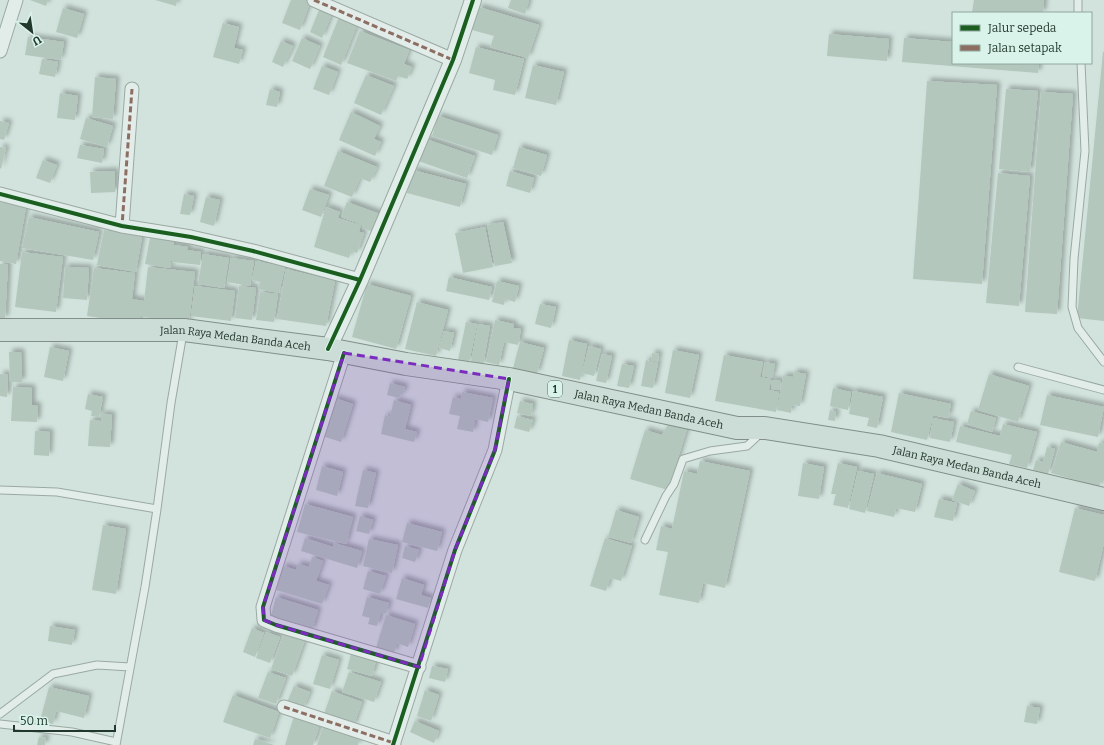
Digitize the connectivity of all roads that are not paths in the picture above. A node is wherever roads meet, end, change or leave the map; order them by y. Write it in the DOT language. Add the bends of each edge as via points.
graph roads {
  1 [pos="16,0"];
  2 [pos="314,0"];
  3 [pos="473,0"];
  4 [pos="1078,0"];
  5 [pos="1078,12"];
  6 [pos="0,51"];
  7 [pos="453,60"];
  8 [pos="1080,64"];
  9 [pos="132,89"];
  10 [pos="0,194"];
  11 [pos="122,226"];
  12 [pos="360,280"];
  13 [pos="0,330"];
  14 [pos="184,330"];
  15 [pos="336,351"];
  16 [pos="1104,362"];
  17 [pos="1018,367"];
  18 [pos="509,379"];
  19 [pos="1104,390"];
  20 [pos="765,428"];
  21 [pos="0,490"];
  22 [pos="1104,499"];
  23 [pos="158,509"];
  24 [pos="645,540"];
  25 [pos="418,666"];
  26 [pos="130,667"];
  27 [pos="284,707"];
  28 [pos="0,714"];
  29 [pos="0,724"];
  30 [pos="116,744"];
  31 [pos="394,744"];
  1 -- 6 [label="street"];
  2 -- 7 [label="street"];
  3 -- 7 [label="street"];
  4 -- 5 [label="lane"];
  7 -- 12 [label="street"];
  8 -- 16 [label="lane" via="1085,151 1072,306 1078,328"];
  9 -- 11 [label="street"];
  10 -- 11 [label="street"];
  11 -- 12 [label="street" via="192,237"];
  12 -- 15 [label="street"];
  13 -- 14 [label="highway, Jalan Raya Medan Banda Aceh / 1"];
  14 -- 15 [label="highway, Jalan Raya Medan Banda Aceh / 1"];
  14 -- 23 [label="lane" via="171,403"];
  15 -- 18 [label="highway, Jalan Raya Medan Banda Aceh / 1"];
  15 -- 25 [label="street" via="263,607 264,620 276,626"];
  17 -- 19 [label="lane"];
  18 -- 20 [label="highway, Jalan Raya Medan Banda Aceh / 1" via="737,428"];
  18 -- 25 [label="street" via="495,450 455,550"];
  20 -- 22 [label="highway, Jalan Raya Medan Banda Aceh / 1" via="879,446"];
  20 -- 24 [label="lane" via="747,446 710,451 683,460 674,484"];
  21 -- 23 [label="lane" via="57,492"];
  23 -- 26 [label="lane"];
  25 -- 31 [label="street"];
  26 -- 28 [label="lane" via="97,666 53,674"];
  26 -- 30 [label="lane"];
  27 -- 31 [label="street"];
  29 -- 30 [label="lane" via="72,732"];
}
